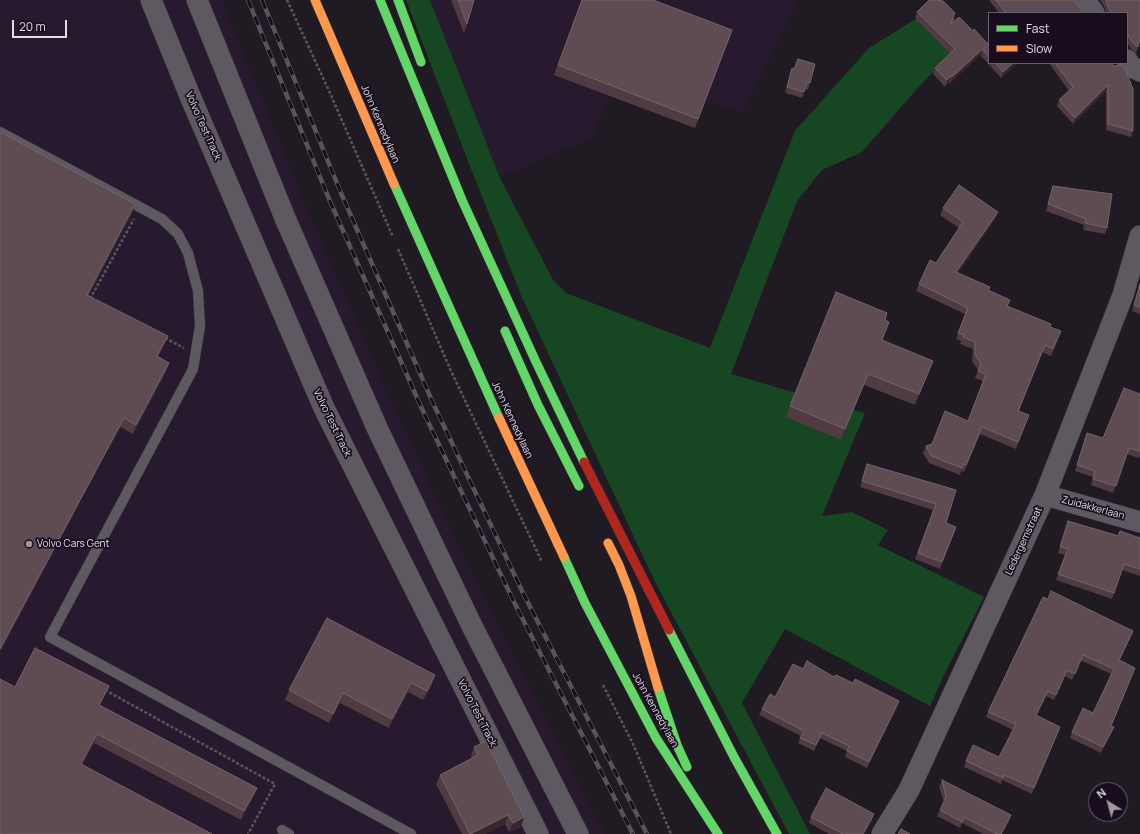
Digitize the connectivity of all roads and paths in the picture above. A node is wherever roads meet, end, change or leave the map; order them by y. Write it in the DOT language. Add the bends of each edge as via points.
graph roads {
  1 [pos="151,0"];
  2 [pos="197,0"];
  3 [pos="380,0"];
  4 [pos="398,0"];
  5 [pos="1085,0"];
  6 [pos="316,3"];
  7 [pos="1093,12"];
  8 [pos="1128,62"];
  9 [pos="1140,71"];
  10 [pos="426,74"];
  11 [pos="0,132"];
  12 [pos="140,207"];
  13 [pos="1140,236"];
  14 [pos="90,299"];
  15 [pos="500,319"];
  16 [pos="160,336"];
  17 [pos="196,354"];
  18 [pos="556,382"];
  19 [pos="586,467"];
  20 [pos="1046,495"];
  21 [pos="584,496"];
  22 [pos="1140,522"];
  23 [pos="605,537"];
  24 [pos="411,834"];
  25 [pos="538,834"];
  26 [pos="578,834"];
  27 [pos="719,834"];
  28 [pos="777,834"];
  29 [pos="882,834"];
  1 -- 25 [label="street, Volvo Test Track" via="324,408"];
  2 -- 26 [label="street" via="285,218 378,430 471,624"];
  3 -- 19 [label="highway" via="462,200"];
  4 -- 10 [label="highway"];
  5 -- 7 [label="street"];
  6 -- 27 [label="highway, John Kennedylaan" via="418,240 586,602 656,738"];
  8 -- 9 [label="street"];
  11 -- 12 [label="lane"];
  12 -- 14 [label="path"];
  12 -- 17 [label="lane" via="162,219 178,234 188,253 198,291 200,326"];
  13 -- 20 [label="street, Ledergemstraat" via="1123,295"];
  15 -- 21 [label="highway" via="538,405"];
  16 -- 17 [label="path"];
  17 -- 24 [label="lane" via="193,369 50,637"];
  18 -- 19 [label="highway"];
  19 -- 28 [label="highway" via="734,758"];
  20 -- 22 [label="street, Zuidakkerlaan"];
  20 -- 29 [label="street, Ledergemstraat" via="909,790"];
  23 -- 27 [label="highway, John Kennedylaan" via="631,596 658,690 678,745"];
}
